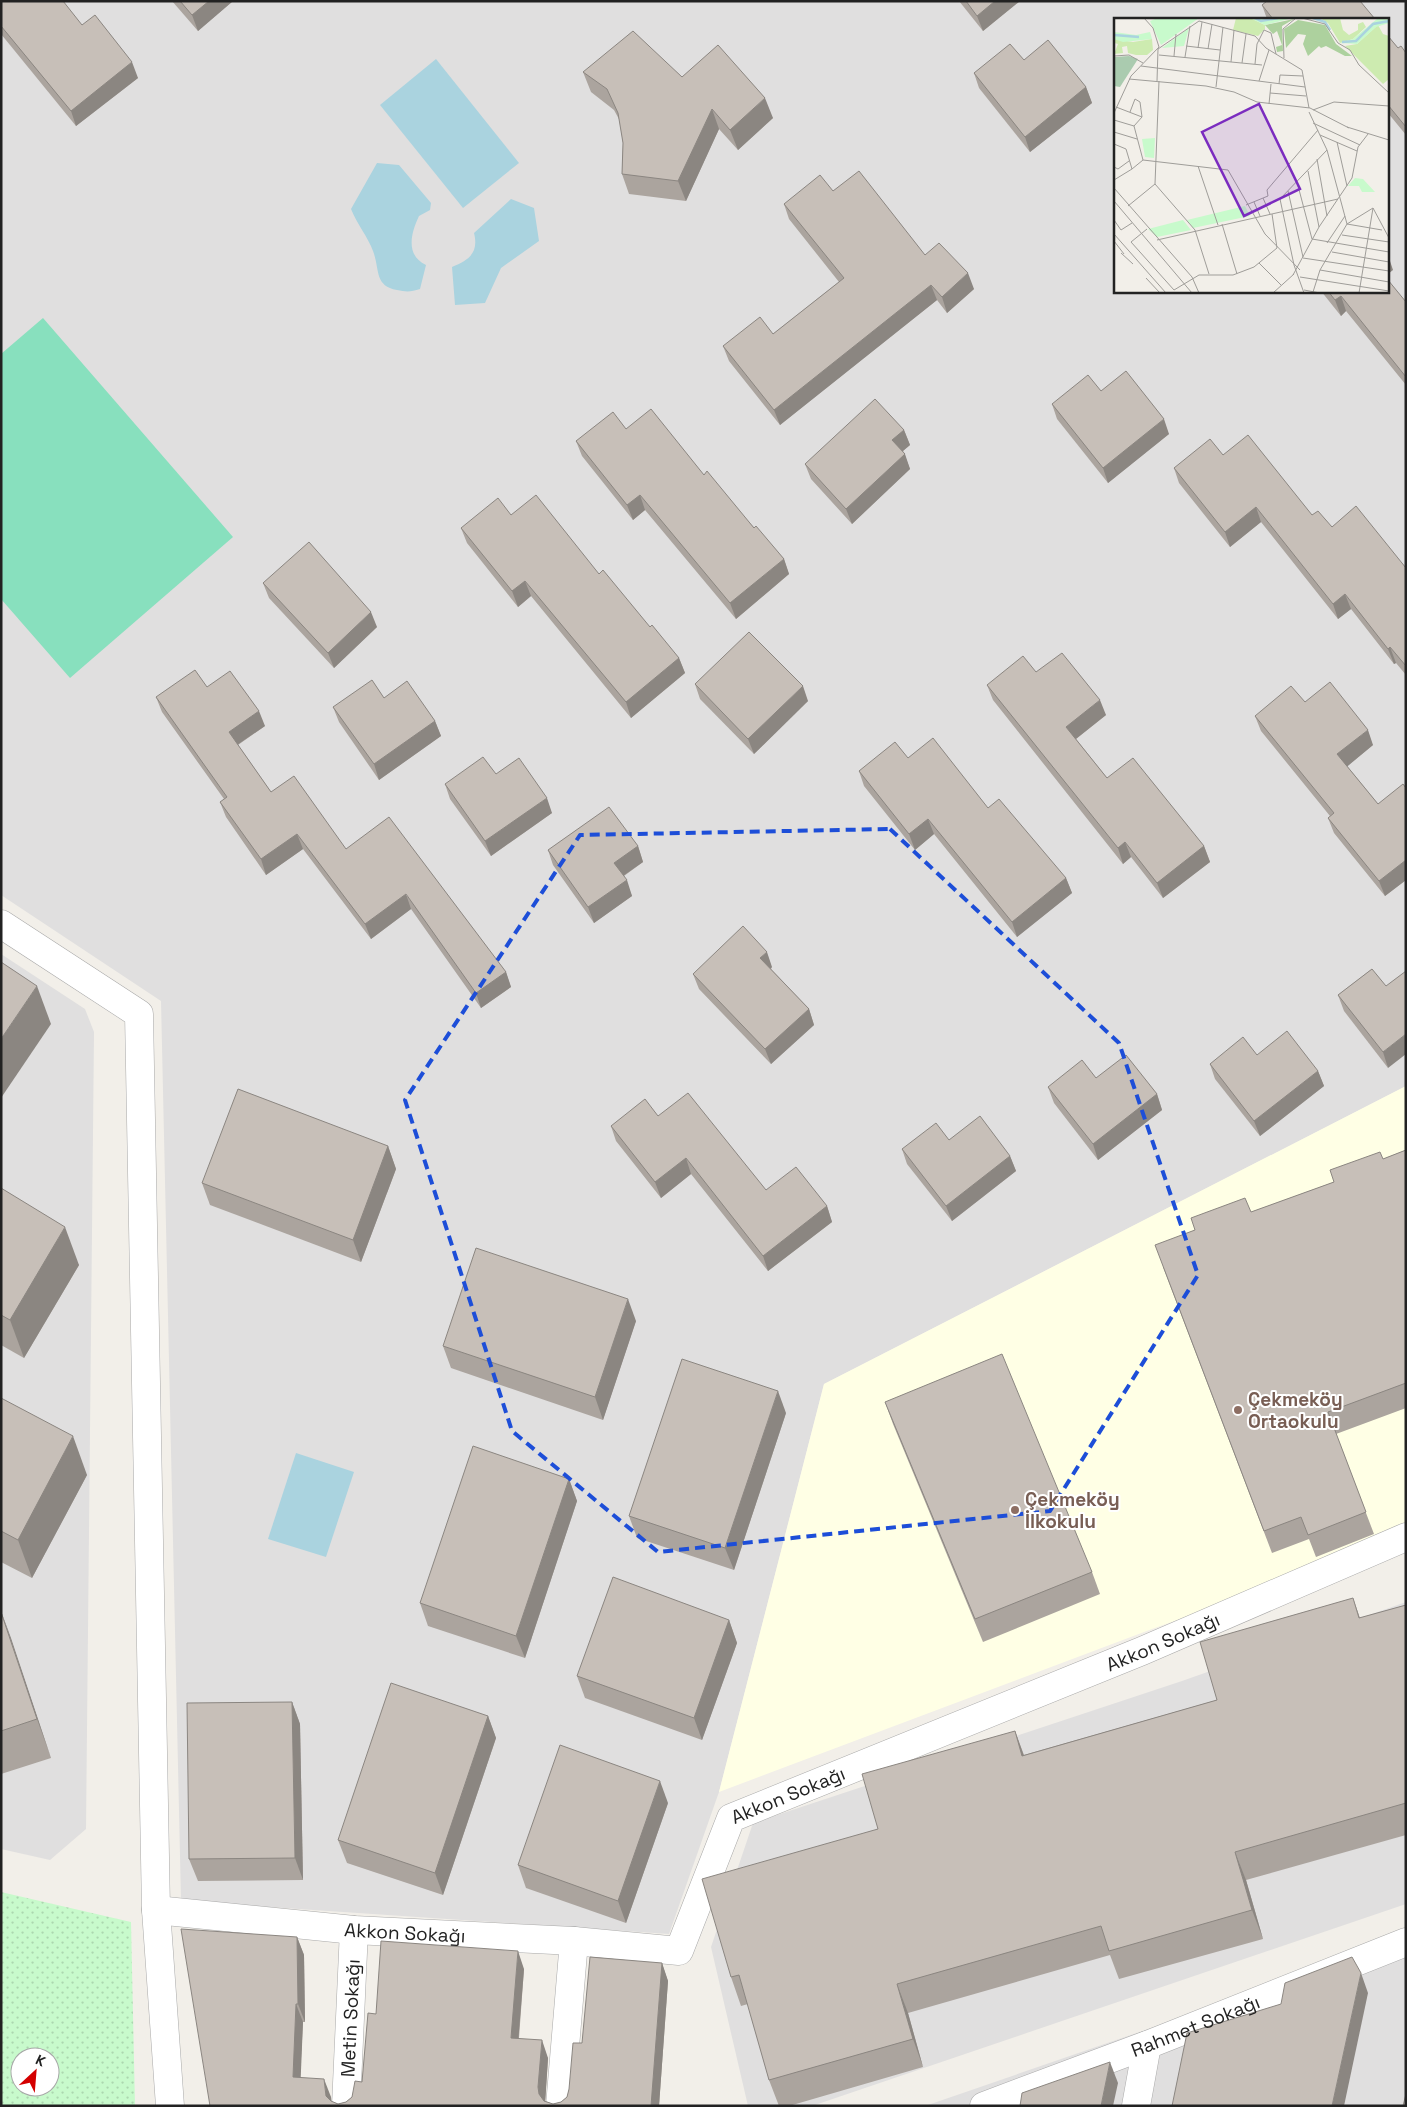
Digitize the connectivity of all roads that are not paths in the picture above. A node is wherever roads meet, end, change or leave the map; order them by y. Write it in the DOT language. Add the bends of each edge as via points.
graph roads {
  1 [pos="1,924"];
  2 [pos="1406,1537"];
  3 [pos="156,1910"];
  4 [pos="354,1930"];
  5 [pos="574,1941"];
  6 [pos="1406,1942"];
  7 [pos="1147,2044"];
  8 [pos="170,2106"];
  9 [pos="346,2106"];
  10 [pos="560,2106"];
  11 [pos="984,2106"];
  12 [pos="1136,2106"];
  1 -- 3 [label="street" via="139,1014"];
  2 -- 5 [label="street, Akkon Sokağı" via="1142,1651 731,1818 679,1952"];
  3 -- 4 [label="street, Akkon Sokağı"];
  3 -- 8 [label="street"];
  4 -- 5 [label="street, Akkon Sokağı"];
  4 -- 9 [label="street, Metin Sokağı"];
  5 -- 10 [label="street"];
  6 -- 7 [label="street, Rahmet Sokağı"];
  7 -- 11 [label="street, Rahmet Sokağı"];
  7 -- 12 [label="street"];
}
